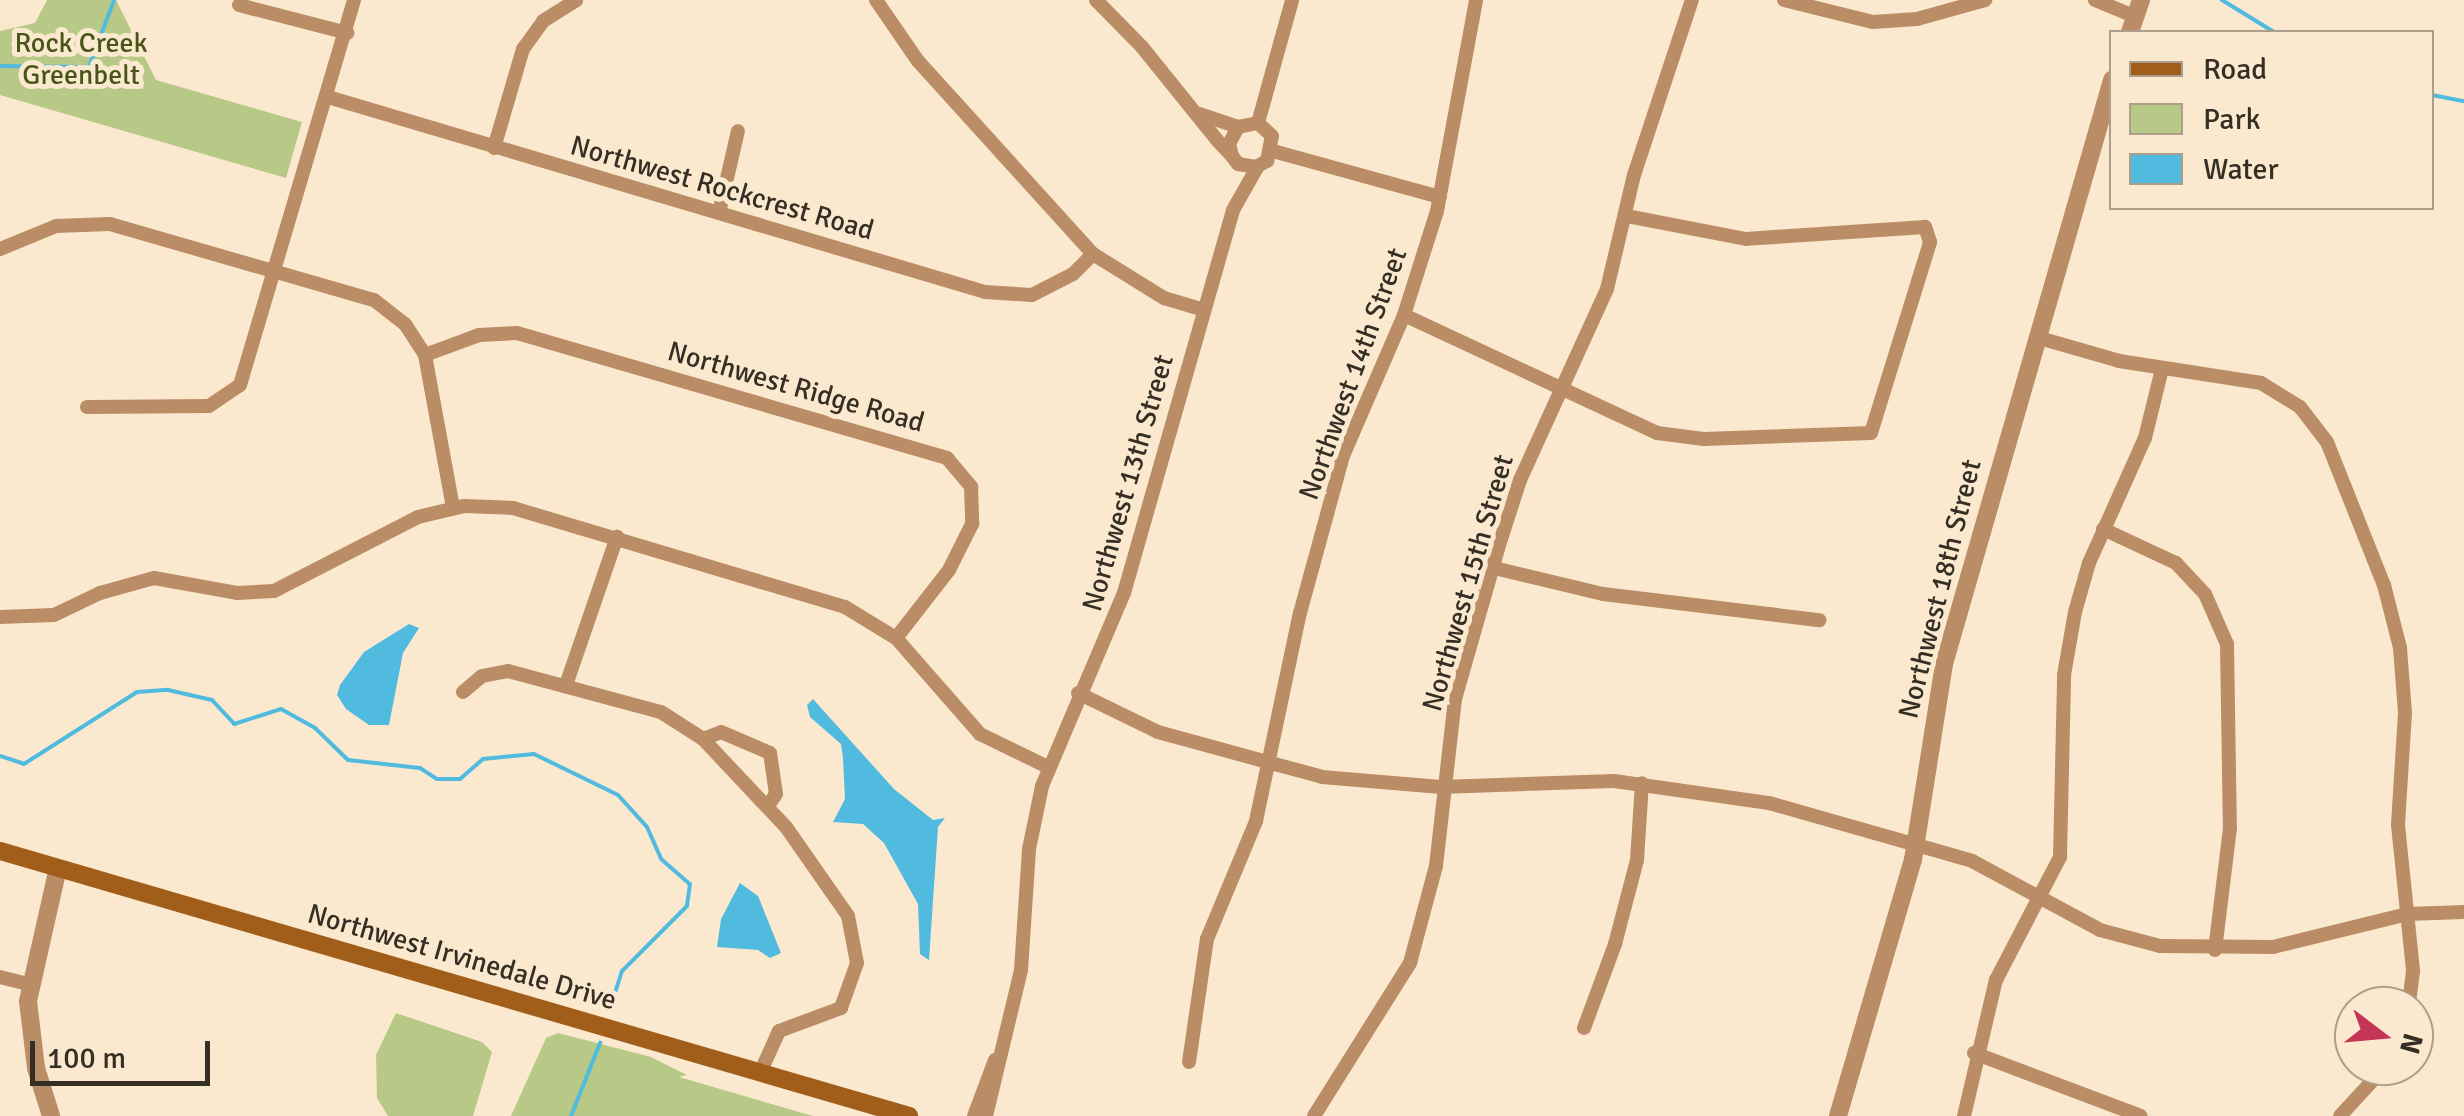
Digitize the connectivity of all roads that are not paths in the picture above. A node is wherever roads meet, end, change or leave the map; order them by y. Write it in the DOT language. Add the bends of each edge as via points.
graph roads {
  1 [pos="354,0"];
  2 [pos="576,0"];
  3 [pos="876,0"];
  4 [pos="1096,0"];
  5 [pos="1292,0"];
  6 [pos="1476,0"];
  7 [pos="1692,0"];
  8 [pos="1784,0"];
  9 [pos="1986,0"];
  10 [pos="2095,0"];
  11 [pos="239,4"];
  12 [pos="2136,16"];
  13 [pos="347,33"];
  14 [pos="2109,90"];
  15 [pos="328,97"];
  16 [pos="1195,111"];
  17 [pos="1258,123"];
  18 [pos="1238,127"];
  19 [pos="738,131"];
  20 [pos="494,148"];
  21 [pos="1273,151"];
  22 [pos="1233,157"];
  23 [pos="1258,166"];
  24 [pos="1440,197"];
  25 [pos="1233,210"];
  26 [pos="719,213"];
  27 [pos="1626,216"];
  28 [pos="0,248"];
  29 [pos="1092,254"];
  30 [pos="277,270"];
  31 [pos="1204,310"];
  32 [pos="1404,315"];
  33 [pos="2036,338"];
  34 [pos="425,355"];
  35 [pos="2162,369"];
  36 [pos="1563,389"];
  37 [pos="87,407"];
  38 [pos="453,508"];
  39 [pos="2103,529"];
  40 [pos="617,537"];
  41 [pos="1494,568"];
  42 [pos="0,617"];
  43 [pos="1819,620"];
  44 [pos="896,638"];
  45 [pos="566,685"];
  46 [pos="463,692"];
  47 [pos="1078,693"];
  48 [pos="702,739"];
  49 [pos="1271,764"];
  50 [pos="1048,767"];
  51 [pos="1642,784"];
  52 [pos="1441,787"];
  53 [pos="768,806"];
  54 [pos="1916,844"];
  55 [pos="0,851"];
  56 [pos="58,868"];
  57 [pos="2039,897"];
  58 [pos="2464,912"];
  59 [pos="2407,914"];
  60 [pos="2215,950"];
  61 [pos="0,977"];
  62 [pos="28,984"];
  63 [pos="2409,986"];
  64 [pos="1584,1028"];
  65 [pos="1974,1054"];
  66 [pos="997,1055"];
  67 [pos="1189,1062"];
  68 [pos="760,1072"];
  69 [pos="2368,1086"];
  70 [pos="51,1116"];
  71 [pos="909,1116"];
  72 [pos="974,1116"];
  73 [pos="986,1116"];
  74 [pos="1314,1116"];
  75 [pos="1838,1116"];
  76 [pos="1964,1116"];
  77 [pos="2142,1116"];
  78 [pos="2340,1116"];
  1 -- 13 [label="street"];
  2 -- 20 [label="street" via="543,21 522,49"];
  3 -- 29 [label="street" via="918,61"];
  4 -- 16 [label="street"];
  5 -- 17 [label="street"];
  6 -- 24 [label="street, Northwest 14th Street"];
  7 -- 27 [label="street, Northwest 15th Street"];
  8 -- 9 [label="street" via="1873,22 1917,19"];
  10 -- 12 [label="street"];
  11 -- 13 [label="street"];
  13 -- 15 [label="street"];
  14 -- 33 [label="street, Northwest 18th Street"];
  15 -- 20 [label="street, Northwest Rockcrest Road"];
  15 -- 30 [label="street"];
  16 -- 18 [label="street"];
  16 -- 22 [label="street"];
  17 -- 18 [label="street"];
  17 -- 21 [label="street" via="1272,136"];
  18 -- 22 [label="street" via="1229,144"];
  19 -- 26 [label="street"];
  20 -- 26 [label="street, Northwest Rockcrest Road"];
  21 -- 23 [label="street"];
  21 -- 24 [label="street"];
  22 -- 23 [label="street"];
  22 -- 25 [label="street, Northwest 13th Street"];
  23 -- 25 [label="street, Northwest 13th Street"];
  24 -- 32 [label="street, Northwest 14th Street"];
  25 -- 31 [label="street, Northwest 13th Street"];
  26 -- 29 [label="street, Northwest Rockcrest Road" via="1008,296 1054,286"];
  27 -- 36 [label="street, Northwest 15th Street" via="1607,289"];
  27 -- 36 [label="street" via="1746,238 1925,227 1930,242 1870,433 1704,440 1657,433"];
  28 -- 30 [label="street" via="43,229 96,222"];
  29 -- 31 [label="street" via="1164,298"];
  30 -- 34 [label="street" via="374,300 406,324"];
  30 -- 37 [label="street" via="246,374 232,394 196,407"];
  31 -- 47 [label="street, Northwest 13th Street" via="1124,593"];
  32 -- 36 [label="street"];
  32 -- 49 [label="street, Northwest 14th Street" via="1344,456 1300,612"];
  33 -- 35 [label="street"];
  33 -- 54 [label="street, Northwest 18th Street" via="1944,664"];
  34 -- 38 [label="street"];
  34 -- 44 [label="street, Northwest Ridge Road" via="478,335 516,333 946,458 971,487 972,524 950,570"];
  35 -- 39 [label="street" via="2144,438"];
  35 -- 59 [label="street" via="2262,383 2300,407 2327,442 2384,585 2400,648 2405,713 2398,825"];
  36 -- 41 [label="street, Northwest 15th Street" via="1520,480"];
  38 -- 40 [label="street" via="513,508"];
  38 -- 42 [label="street" via="385,531 274,591 237,593 154,578 54,615"];
  39 -- 57 [label="street" via="2075,612 2064,675 2064,842"];
  39 -- 60 [label="street" via="2184,572 2205,594 2227,644 2230,828"];
  40 -- 44 [label="street" via="819,596"];
  40 -- 45 [label="street"];
  41 -- 43 [label="street" via="1604,594"];
  41 -- 52 [label="street, Northwest 15th Street" via="1455,700"];
  44 -- 50 [label="street" via="980,734"];
  45 -- 46 [label="street" via="493,671"];
  45 -- 48 [label="street" via="661,712"];
  47 -- 49 [label="street" via="1158,732"];
  47 -- 50 [label="street, Northwest 13th Street"];
  48 -- 53 [label="street"];
  48 -- 53 [label="street" via="721,732 770,753 776,794"];
  49 -- 52 [label="street" via="1353,782"];
  49 -- 67 [label="street, Northwest 14th Street" via="1243,857 1207,940"];
  50 -- 66 [label="street, Northwest 13th Street" via="1030,849 1021,970"];
  51 -- 52 [label="street"];
  51 -- 54 [label="street" via="1755,800"];
  51 -- 64 [label="street" via="1637,860 1616,944"];
  52 -- 74 [label="street, Northwest 15th Street" via="1436,866 1410,962"];
  53 -- 68 [label="street" via="848,916 857,963 840,1008 780,1030"];
  54 -- 57 [label="street" via="1981,865"];
  54 -- 75 [label="street, Northwest 18th Street"];
  55 -- 56 [label="main road, Northwest Irvinedale Drive"];
  56 -- 62 [label="street"];
  56 -- 68 [label="main road, Northwest Irvinedale Drive"];
  57 -- 60 [label="street" via="2130,940"];
  57 -- 65 [label="street" via="1996,980"];
  58 -- 59 [label="street"];
  59 -- 60 [label="street" via="2274,947"];
  59 -- 63 [label="street"];
  61 -- 62 [label="street"];
  62 -- 70 [label="street" via="30,1036"];
  65 -- 76 [label="street"];
  65 -- 77 [label="street"];
  66 -- 72 [label="street, Northwest 13th Street"];
  66 -- 73 [label="street, Northwest 13th Street"];
  68 -- 71 [label="main road, Northwest Irvinedale Drive"];
  69 -- 78 [label="street"];
}
